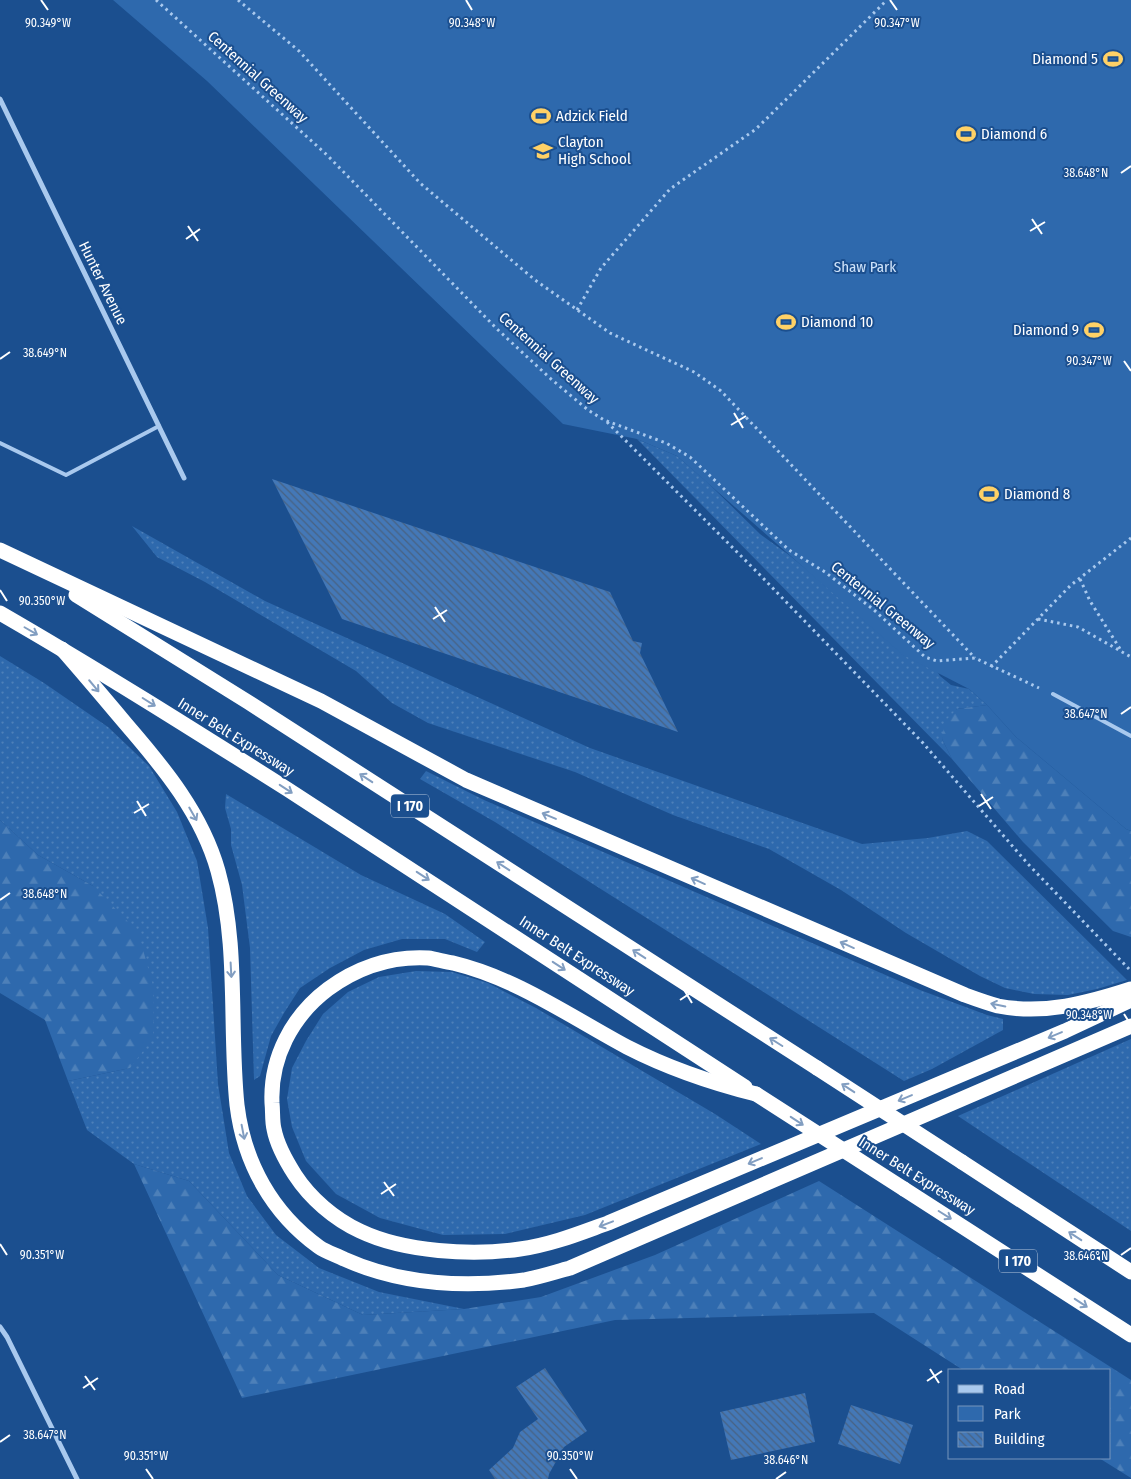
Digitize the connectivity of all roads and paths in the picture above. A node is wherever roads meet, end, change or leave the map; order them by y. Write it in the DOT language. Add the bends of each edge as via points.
graph roads {
  1 [pos="156,0"];
  2 [pos="238,0"];
  3 [pos="887,0"];
  4 [pos="0,99"];
  5 [pos="577,310"];
  6 [pos="604,420"];
  7 [pos="159,426"];
  8 [pos="0,443"];
  9 [pos="184,478"];
  10 [pos="1131,538"];
  11 [pos="0,551"];
  12 [pos="1080,578"];
  13 [pos="0,613"];
  14 [pos="1038,619"];
  15 [pos="62,649"];
  16 [pos="1122,652"];
  17 [pos="1131,657"];
  18 [pos="975,658"];
  19 [pos="991,667"];
  20 [pos="1053,694"];
  21 [pos="1131,736"];
  22 [pos="1124,964"];
  23 [pos="1131,988"];
  24 [pos="1131,1000"];
  25 [pos="1131,1026"];
  26 [pos="756,1094"];
  27 [pos="1131,1272"];
  28 [pos="0,1327"];
  29 [pos="1131,1335"];
  30 [pos="77,1479"];
  1 -- 6 [label="path, Centennial Greenway" via="327,155 497,329 588,410"];
  2 -- 5 [label="path" via="299,51 420,183 535,280"];
  3 -- 5 [label="path" via="756,129 670,189 601,268"];
  4 -- 7 [label="street, Hunter Avenue"];
  5 -- 18 [label="path" via="610,333 694,372 721,391"];
  6 -- 18 [label="path, Centennial Greenway" via="666,443 690,457 789,550 860,599 925,656 936,661"];
  6 -- 22 [label="path" via="923,743 1028,864"];
  7 -- 8 [label="lane" via="66,475"];
  7 -- 9 [label="street, Hunter Avenue"];
  10 -- 12 [label="path"];
  23 -- 11 [label="highway, one-way" via="1086,1003 1027,1009 998,1006 965,995 466,780 321,701"];
  27 -- 11 [label="highway, I 170, one-way, bridge" via="248,702"];
  12 -- 14 [label="path"];
  12 -- 16 [label="path" via="1090,601"];
  13 -- 15 [label="highway, Inner Belt Expressway / I 170, one-way"];
  14 -- 16 [label="path" via="1078,627"];
  14 -- 19 [label="path"];
  15 -- 25 [label="highway, one-way" via="181,792 203,831 218,871 231,954 237,1106 246,1147 261,1185 285,1218 320,1248 355,1264 428,1282 479,1284 526,1279 570,1268"];
  15 -- 26 [label="highway, Inner Belt Expressway / I 170, one-way" via="407,866"];
  16 -- 17 [label="path"];
  18 -- 19 [label="path"];
  19 -- 20 [label="path"];
  20 -- 21 [label="lane"];
  24 -- 26 [label="highway, one-way" via="1065,1031 608,1223 561,1240 521,1249 476,1253 393,1242 360,1231 333,1215 305,1190 284,1159 274,1129 272,1089 279,1055 294,1024 312,1001 368,966 401,958 431,958 494,976 670,1067 715,1084"];
  26 -- 29 [label="highway, Inner Belt Expressway / I 170, one-way, bridge"];
  28 -- 30 [label="street"];
}
